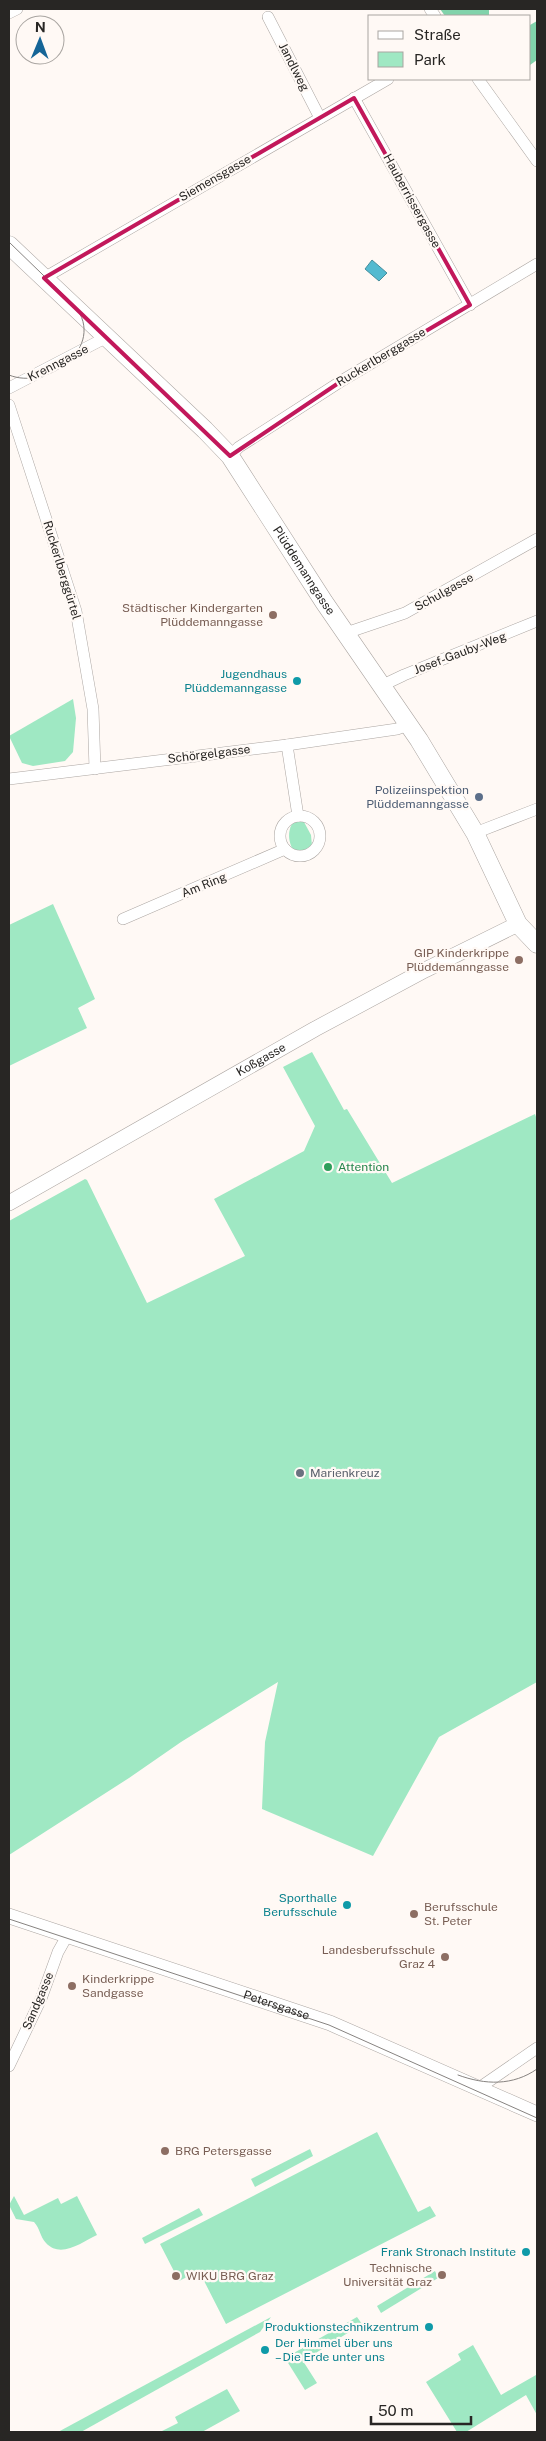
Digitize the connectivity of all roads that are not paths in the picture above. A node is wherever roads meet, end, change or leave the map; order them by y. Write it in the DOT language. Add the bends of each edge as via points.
graph roads {
  1 [pos="17,9"];
  2 [pos="9,13"];
  3 [pos="268,17"];
  4 [pos="386,80"];
  5 [pos="479,80"];
  6 [pos="354,98"];
  7 [pos="320,118"];
  8 [pos="537,161"];
  9 [pos="9,245"];
  10 [pos="537,264"];
  11 [pos="44,278"];
  12 [pos="470,305"];
  13 [pos="107,338"];
  14 [pos="9,388"];
  15 [pos="9,405"];
  16 [pos="230,456"];
  17 [pos="537,539"];
  18 [pos="537,621"];
  19 [pos="346,633"];
  20 [pos="383,685"];
  21 [pos="408,725"];
  22 [pos="287,745"];
  23 [pos="95,769"];
  24 [pos="9,779"];
  25 [pos="537,809"];
  26 [pos="298,816"];
  27 [pos="475,834"];
  28 [pos="285,849"];
  29 [pos="123,918"];
  30 [pos="518,924"];
  31 [pos="537,944"];
  32 [pos="9,1203"];
  33 [pos="9,1916"];
  34 [pos="67,1936"];
  35 [pos="537,2048"];
  36 [pos="9,2066"];
  37 [pos="479,2088"];
  38 [pos="537,2114"];
  1 -- 2 [label="street"];
  3 -- 7 [label="street, Jandlweg"];
  4 -- 6 [label="street, Siemensgasse"];
  5 -- 8 [label="street"];
  6 -- 7 [label="street, Siemensgasse"];
  6 -- 12 [label="street, Hauberrissergasse"];
  7 -- 11 [label="street, Siemensgasse"];
  9 -- 11 [label="main road, Plüddemanngasse"];
  10 -- 12 [label="street, Ruckerlberggasse"];
  11 -- 13 [label="main road, Plüddemanngasse"];
  12 -- 16 [label="street, Ruckerlberggasse" via="343,380"];
  13 -- 14 [label="street, Krenngasse"];
  13 -- 16 [label="main road, Plüddemanngasse"];
  15 -- 23 [label="street, Ruckerlberggürtel" via="76,611 93,709"];
  16 -- 19 [label="main road, Plüddemanngasse"];
  17 -- 19 [label="street, Schulgasse" via="405,613"];
  18 -- 20 [label="street, Josef-Gauby-Weg"];
  19 -- 20 [label="main road, Plüddemanngasse"];
  20 -- 21 [label="main road, Plüddemanngasse"];
  21 -- 22 [label="street, Schörgelgasse"];
  21 -- 27 [label="main road, Plüddemanngasse"];
  22 -- 23 [label="street, Schörgelgasse"];
  22 -- 26 [label="street"];
  23 -- 24 [label="street, Schörgelgasse"];
  25 -- 27 [label="street"];
  26 -- 28 [label="street" via="285,822 281,829 281,843"];
  26 -- 28 [label="street" via="310,818 320,834 319,840 313,850 302,855"];
  27 -- 30 [label="main road, Plüddemanngasse"];
  28 -- 29 [label="street, Am Ring"];
  30 -- 31 [label="main road, Plüddemanngasse"];
  30 -- 32 [label="main road, Koßgasse" via="308,1033"];
  33 -- 34 [label="main road, Petersgasse"];
  34 -- 36 [label="street, Sandgasse"];
  34 -- 37 [label="main road, Petersgasse" via="330,2023"];
  35 -- 37 [label="street"];
  37 -- 38 [label="main road, Petersgasse"];
}
